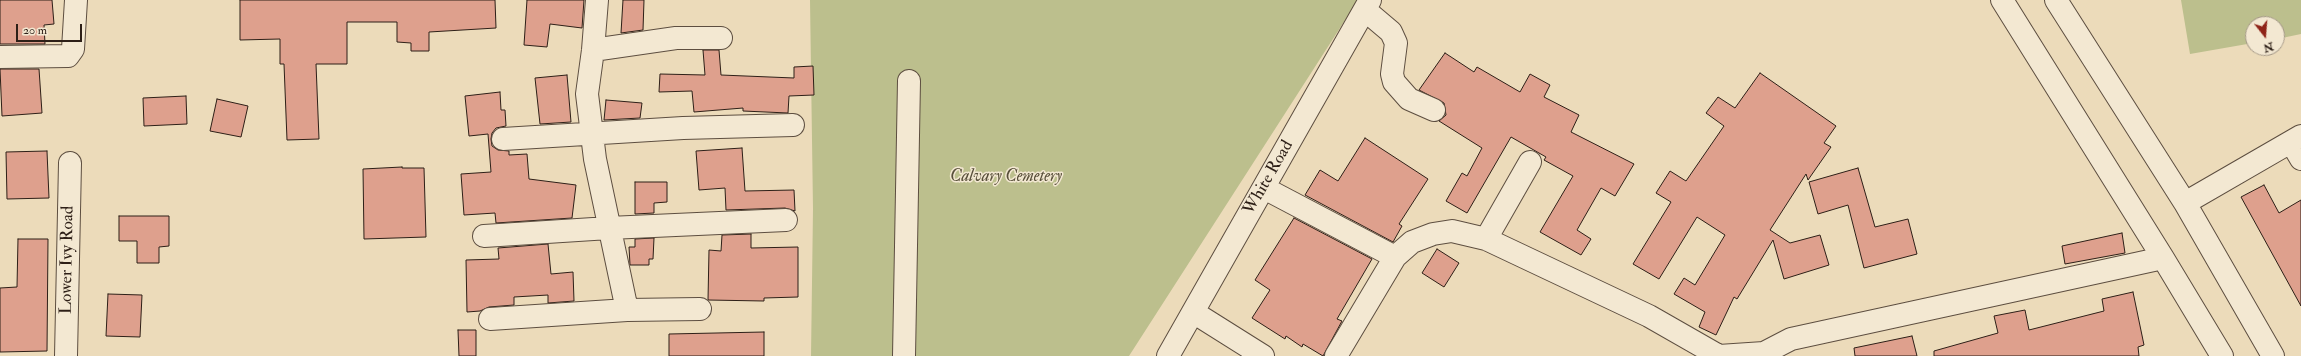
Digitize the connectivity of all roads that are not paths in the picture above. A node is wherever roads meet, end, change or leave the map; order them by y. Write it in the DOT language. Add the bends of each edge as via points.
graph roads {
  1 [pos="76,0"];
  2 [pos="597,0"];
  3 [pos="2002,0"];
  4 [pos="2056,0"];
  5 [pos="1367,5"];
  6 [pos="721,38"];
  7 [pos="593,50"];
  8 [pos="0,57"];
  9 [pos="909,81"];
  10 [pos="1434,110"];
  11 [pos="792,125"];
  12 [pos="592,135"];
  13 [pos="503,139"];
  14 [pos="2298,146"];
  15 [pos="1530,162"];
  16 [pos="70,163"];
  17 [pos="1264,188"];
  18 [pos="2185,203"];
  19 [pos="786,220"];
  20 [pos="609,228"];
  21 [pos="484,236"];
  22 [pos="1486,239"];
  23 [pos="1395,257"];
  24 [pos="2163,258"];
  25 [pos="700,309"];
  26 [pos="627,310"];
  27 [pos="1193,312"];
  28 [pos="490,320"];
  29 [pos="66,356"];
  30 [pos="904,356"];
  31 [pos="1168,356"];
  32 [pos="1263,356"];
  33 [pos="1336,356"];
  34 [pos="2222,356"];
  35 [pos="2273,356"];
  1 -- 8 [label="street" via="73,49 68,56"];
  2 -- 7 [label="street"];
  3 -- 24 [label="street"];
  4 -- 18 [label="street"];
  5 -- 10 [label="street" via="1391,32 1396,43 1392,74 1394,82 1409,99"];
  5 -- 17 [label="street, White Road"];
  6 -- 7 [label="street" via="676,38"];
  7 -- 12 [label="street" via="587,94"];
  9 -- 30 [label="street"];
  11 -- 12 [label="street" via="683,128"];
  12 -- 13 [label="street"];
  12 -- 20 [label="street"];
  14 -- 18 [label="street"];
  15 -- 22 [label="street"];
  16 -- 29 [label="street, Lower Ivy Road"];
  17 -- 23 [label="street"];
  17 -- 27 [label="street, White Road"];
  18 -- 35 [label="street"];
  19 -- 20 [label="street"];
  20 -- 21 [label="street"];
  20 -- 26 [label="street"];
  22 -- 23 [label="street" via="1452,231 1434,234 1412,242"];
  22 -- 24 [label="street" via="1649,316 1720,356 1764,352 1790,339"];
  23 -- 33 [label="street"];
  24 -- 34 [label="street"];
  25 -- 26 [label="street"];
  26 -- 28 [label="street"];
  27 -- 31 [label="street, White Road"];
  27 -- 32 [label="street"];
}
